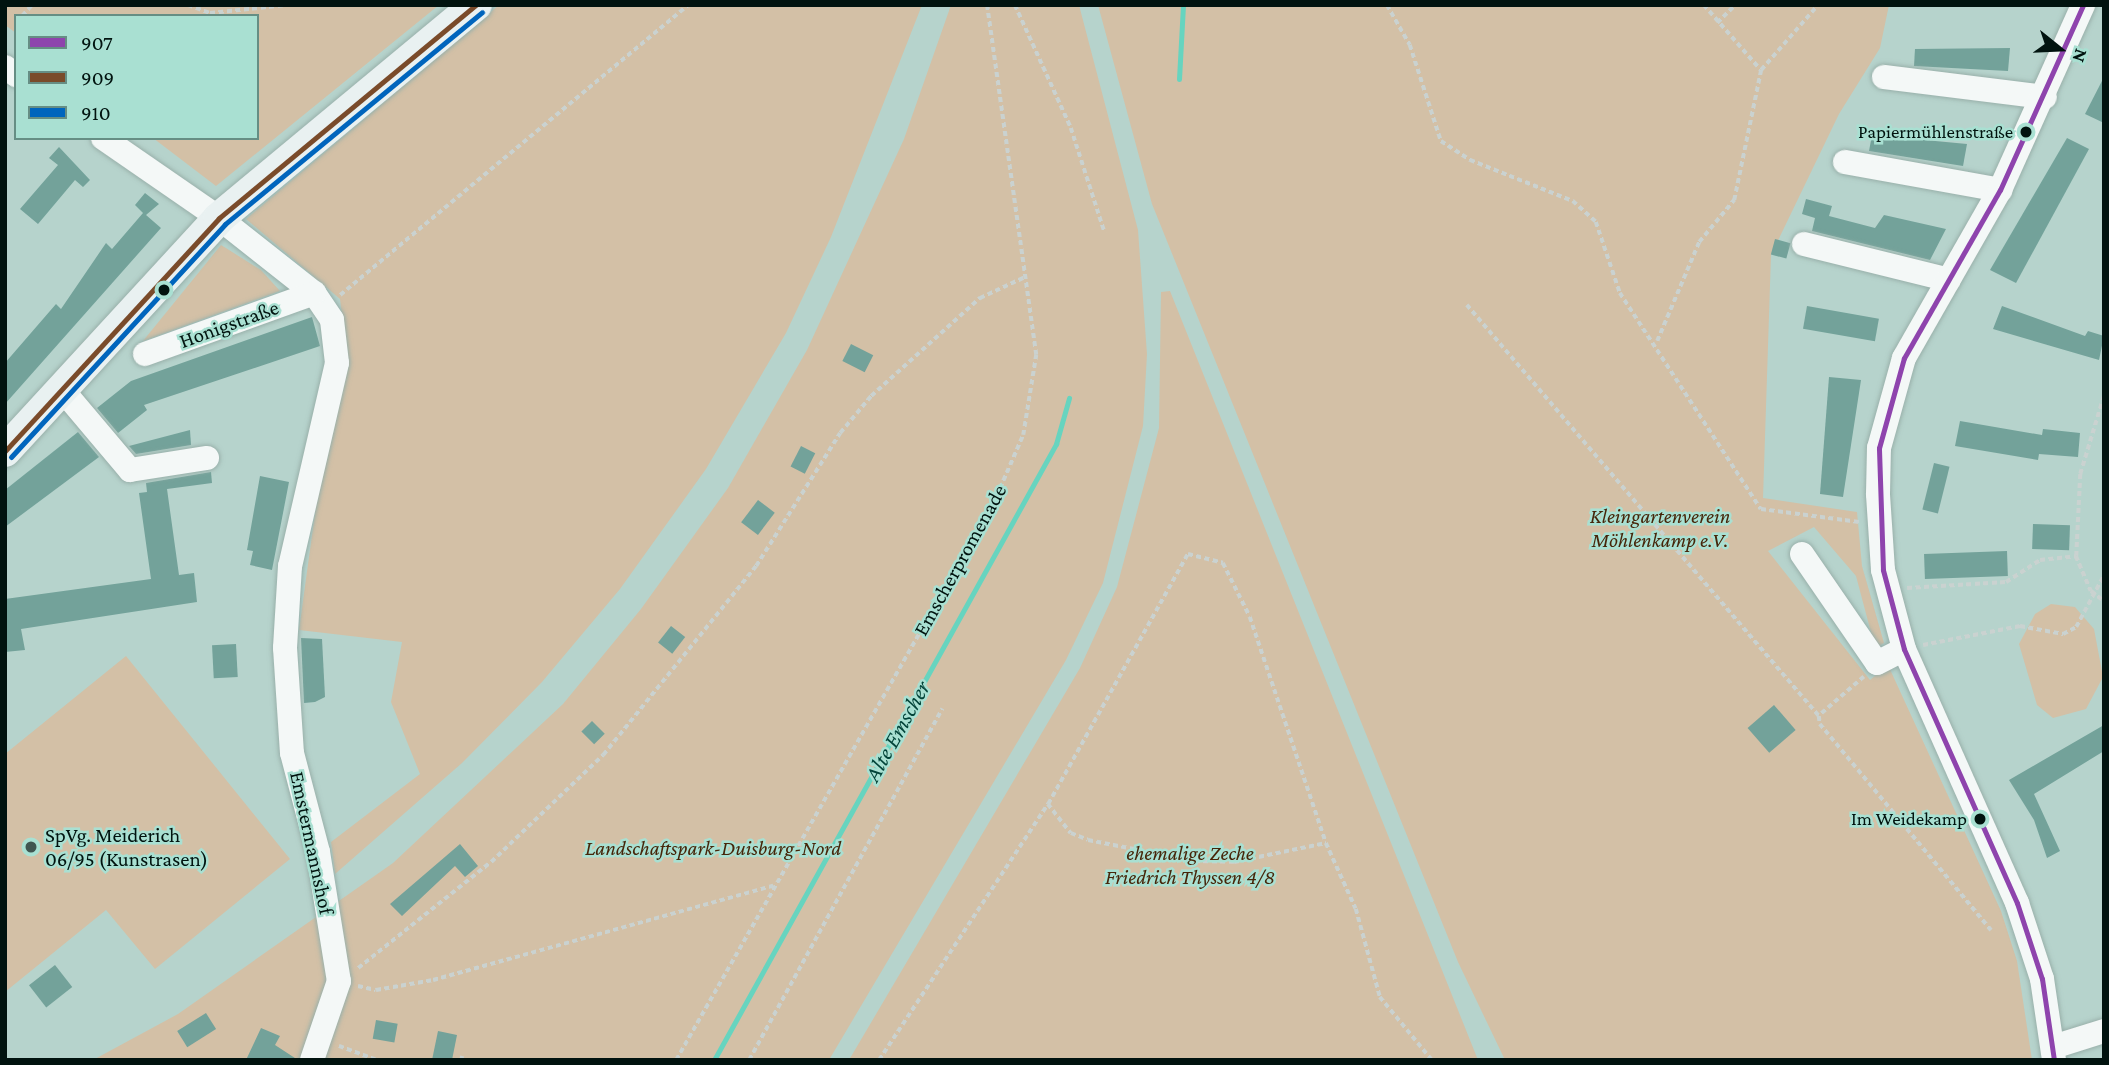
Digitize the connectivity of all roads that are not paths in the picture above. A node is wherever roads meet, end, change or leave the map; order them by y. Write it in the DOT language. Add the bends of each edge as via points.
graph roads {
  1 [pos="476,5"];
  2 [pos="2082,5"];
  3 [pos="1884,77"];
  4 [pos="2045,97"];
  5 [pos="106,140"];
  6 [pos="1845,162"];
  7 [pos="2000,190"];
  8 [pos="219,218"];
  9 [pos="1804,244"];
  10 [pos="1949,280"];
  11 [pos="314,293"];
  12 [pos="145,354"];
  13 [pos="65,393"];
  14 [pos="5,451"];
  15 [pos="207,458"];
  16 [pos="1802,554"];
  17 [pos="1904,649"];
  18 [pos="2104,1031"];
  19 [pos="316,1050"];
  20 [pos="2054,1054"];
  1 -- 8 [label="main road"];
  2 -- 4 [label="street"];
  3 -- 4 [label="street"];
  4 -- 7 [label="street"];
  5 -- 8 [label="street, Emstermannshof"];
  6 -- 7 [label="street"];
  7 -- 10 [label="street"];
  8 -- 11 [label="street, Emstermannshof"];
  8 -- 13 [label="main road"];
  9 -- 10 [label="street"];
  10 -- 17 [label="street" via="1889,399 1880,448 1878,525 1887,589"];
  11 -- 12 [label="street, Honigstraße"];
  11 -- 19 [label="street, Emstermannshof" via="327,306 337,363 290,566 286,703 339,981"];
  13 -- 14 [label="main road"];
  13 -- 15 [label="street" via="130,470"];
  16 -- 17 [label="street" via="1877,663"];
  17 -- 20 [label="street" via="2017,903 2042,979"];
  18 -- 20 [label="street"];
}
